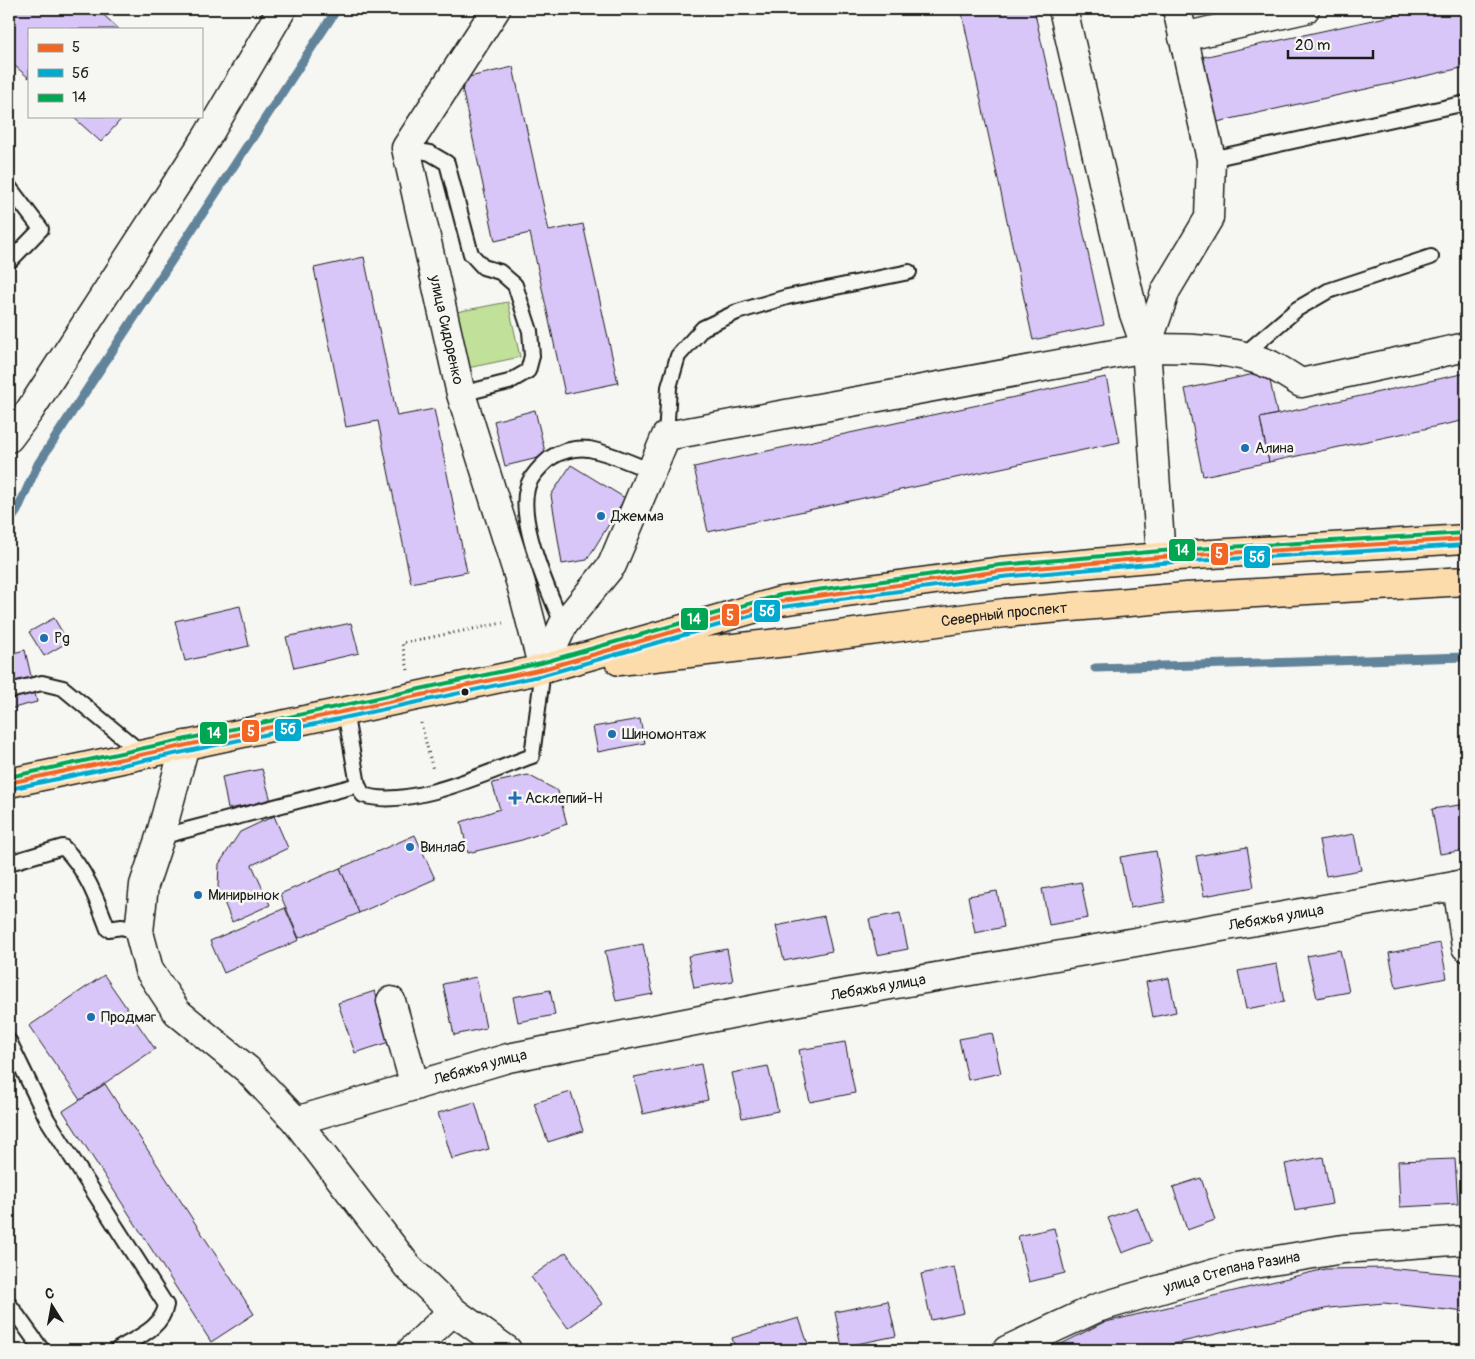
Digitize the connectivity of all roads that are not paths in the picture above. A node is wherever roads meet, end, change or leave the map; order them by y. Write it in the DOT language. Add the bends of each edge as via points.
graph roads {
  1 [pos="282,9"];
  2 [pos="496,9"];
  3 [pos="1064,9"];
  4 [pos="1177,9"];
  5 [pos="1305,9"];
  6 [pos="1182,37"];
  7 [pos="1466,103"];
  8 [pos="406,148"];
  9 [pos="1211,159"];
  10 [pos="9,188"];
  11 [pos="1431,257"];
  12 [pos="9,262"];
  13 [pos="909,272"];
  14 [pos="1466,347"];
  15 [pos="1146,348"];
  16 [pos="1241,357"];
  17 [pos="461,394"];
  18 [pos="666,436"];
  19 [pos="9,438"];
  20 [pos="651,471"];
  21 [pos="1466,539"];
  22 [pos="1161,557"];
  23 [pos="1466,582"];
  24 [pos="563,625"];
  25 [pos="543,670"];
  26 [pos="9,691"];
  27 [pos="345,711"];
  28 [pos="185,745"];
  29 [pos="143,754"];
  30 [pos="9,783"];
  31 [pos="358,785"];
  32 [pos="160,837"];
  33 [pos="9,862"];
  34 [pos="1462,884"];
  35 [pos="139,932"];
  36 [pos="1466,947"];
  37 [pos="391,1001"];
  38 [pos="9,1041"];
  39 [pos="415,1086"];
  40 [pos="296,1121"];
  41 [pos="1466,1240"];
  42 [pos="9,1304"];
  43 [pos="453,1311"];
  44 [pos="42,1350"];
  45 [pos="117,1350"];
  46 [pos="412,1350"];
  47 [pos="507,1350"];
  48 [pos="1007,1350"];
  1 -- 19 [label="street" via="207,137"];
  2 -- 8 [label="street"];
  3 -- 15 [label="street" via="1133,312"];
  4 -- 6 [label="street"];
  5 -- 6 [label="street"];
  6 -- 9 [label="street"];
  7 -- 9 [label="lane"];
  8 -- 17 [label="street, улица Сидоренко"];
  8 -- 17 [label="lane" via="430,153 447,163 471,254 483,267 500,272 515,285 530,331 532,356 528,372 509,382"];
  9 -- 15 [label="street" via="1209,218 1166,290"];
  10 -- 12 [label="lane" via="41,229"];
  11 -- 16 [label="lane" via="1328,291 1297,309"];
  13 -- 18 [label="lane" via="787,297 737,312 703,328 678,356 669,387"];
  14 -- 16 [label="street" via="1301,383 1271,365"];
  15 -- 16 [label="street" via="1196,349"];
  15 -- 18 [label="street"];
  15 -- 22 [label="street"];
  17 -- 25 [label="street, улица Сидоренко" via="521,584"];
  18 -- 20 [label="street"];
  20 -- 24 [label="street" via="612,565"];
  20 -- 24 [label="lane" via="588,449 573,450 557,454 542,465 527,488 525,506 538,566"];
  21 -- 22 [label="main road, Северный проспект"];
  22 -- 25 [label="main road, Северный проспект" via="1001,571 781,600"];
  23 -- 25 [label="main road, Северный проспект" via="1186,597 1006,613"];
  24 -- 25 [label="street"];
  25 -- 27 [label="main road, Северный проспект"];
  25 -- 31 [label="lane" via="532,756 438,790 411,796 373,798 363,795"];
  26 -- 29 [label="lane" via="42,684 63,688"];
  27 -- 28 [label="main road, Северный проспект"];
  27 -- 31 [label="lane"];
  28 -- 29 [label="main road, Северный проспект"];
  28 -- 32 [label="street"];
  29 -- 30 [label="main road, Северный проспект"];
  31 -- 32 [label="lane"];
  32 -- 35 [label="street" via="144,885"];
  33 -- 35 [label="lane" via="63,848 74,857 87,880 108,929"];
  34 -- 36 [label="street"];
  34 -- 39 [label="street, Лебяжья улица" via="771,1006 508,1058"];
  35 -- 40 [label="street" via="149,970 177,1012 248,1070"];
  37 -- 39 [label="street"];
  38 -- 45 [label="lane" via="47,1119 166,1305 158,1324"];
  39 -- 40 [label="street, Лебяжья улица"];
  40 -- 43 [label="street" via="408,1267"];
  41 -- 48 [label="street, улица Степана Разина" via="1343,1249 1236,1267 1097,1308"];
  42 -- 44 [label="lane"];
  43 -- 46 [label="street"];
  43 -- 47 [label="street"];
}
